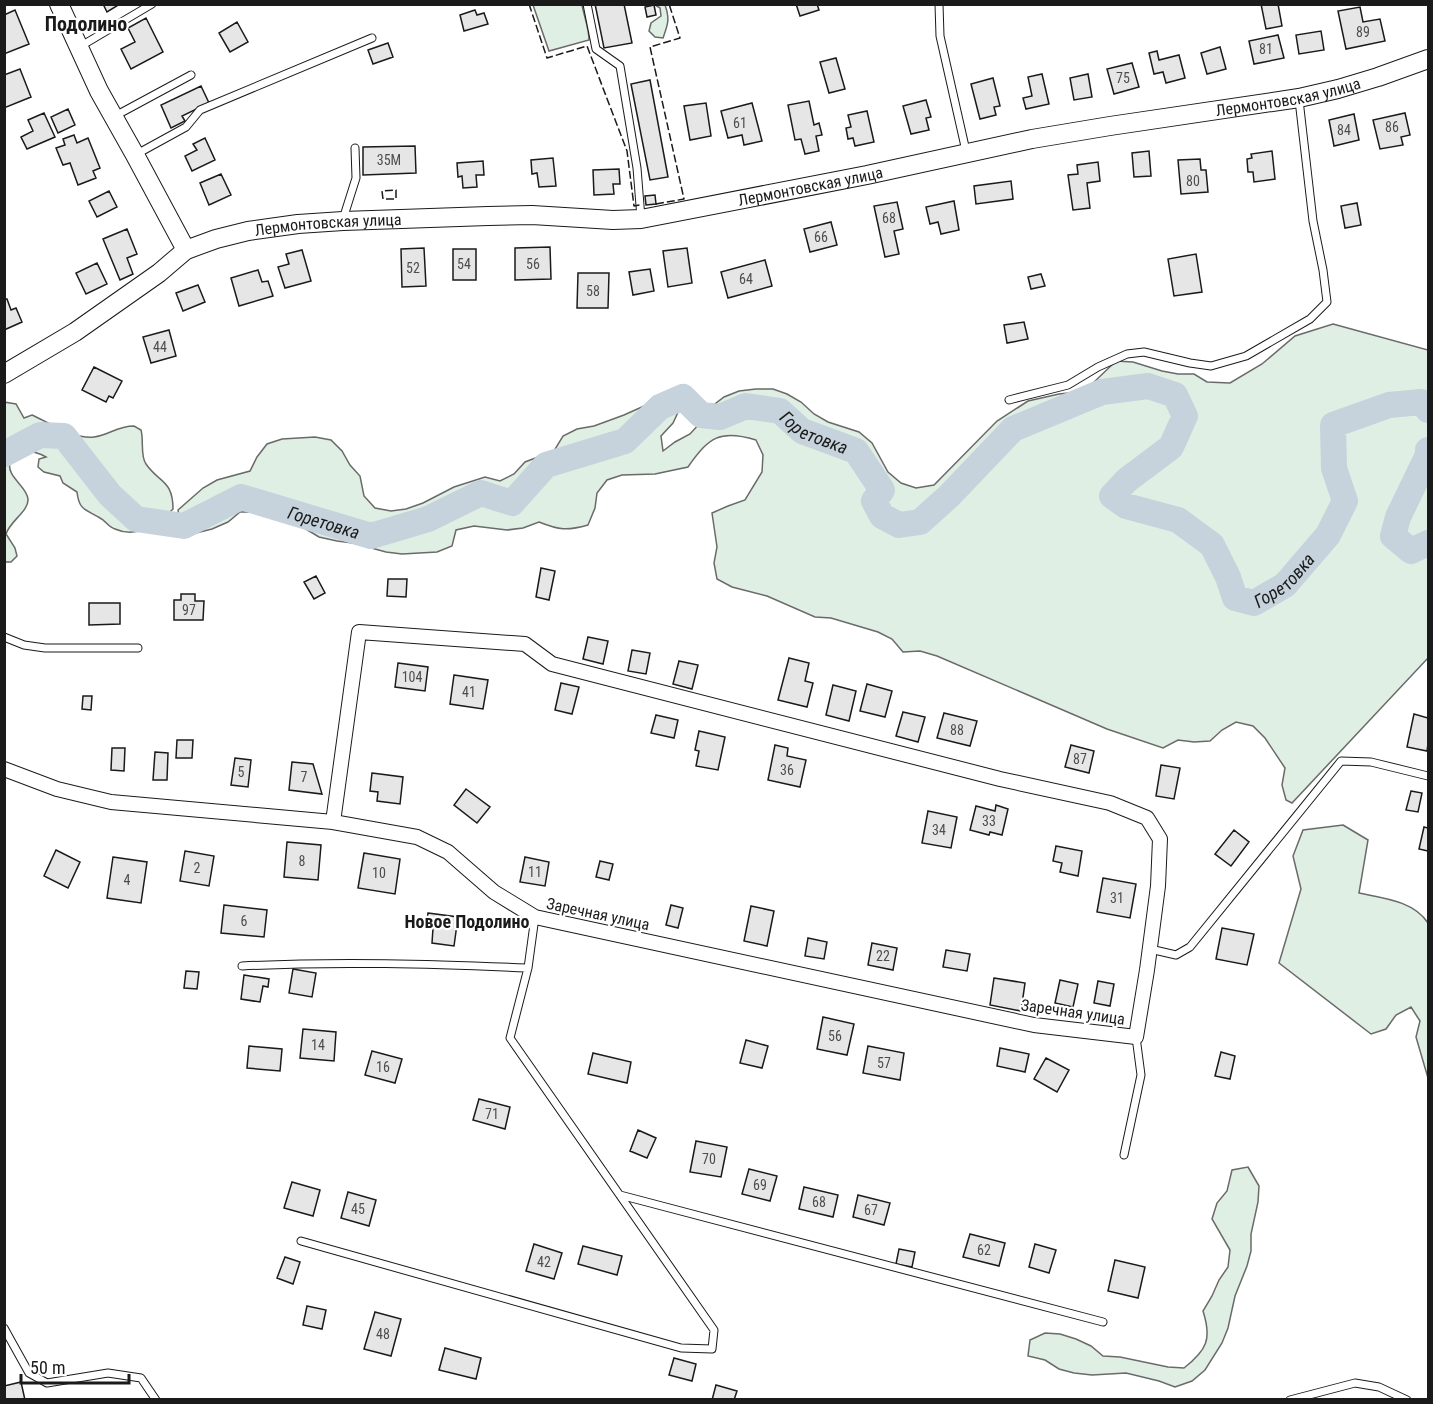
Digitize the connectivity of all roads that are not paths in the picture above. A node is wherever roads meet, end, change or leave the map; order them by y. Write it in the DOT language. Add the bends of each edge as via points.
graph roads {
  1 [pos="59,4"];
  2 [pos="152,4"];
  3 [pos="587,4"];
  4 [pos="939,4"];
  5 [pos="372,38"];
  6 [pos="79,47"];
  7 [pos="1428,59"];
  8 [pos="191,75"];
  9 [pos="1299,98"];
  10 [pos="113,118"];
  11 [pos="355,148"];
  12 [pos="967,153"];
  13 [pos="135,154"];
  14 [pos="641,219"];
  15 [pos="343,221"];
  16 [pos="186,250"];
  17 [pos="4,374"];
  18 [pos="1009,400"];
  19 [pos="4,637"];
  20 [pos="138,648"];
  21 [pos="4,769"];
  22 [pos="1428,776"];
  23 [pos="333,822"];
  24 [pos="535,917"];
  25 [pos="1150,949"];
  26 [pos="242,966"];
  27 [pos="528,968"];
  28 [pos="1136,1037"];
  29 [pos="1124,1155"];
  30 [pos="620,1196"];
  31 [pos="301,1240"];
  32 [pos="1103,1322"];
  33 [pos="4,1328"];
  34 [pos="156,1400"];
  35 [pos="1290,1400"];
  36 [pos="1407,1400"];
  1 -- 6 [label="street"];
  2 -- 6 [label="lane"];
  3 -- 14 [label="lane" via="596,50 620,66"];
  4 -- 12 [label="lane" via="940,36"];
  5 -- 13 [label="lane" via="200,111 186,127"];
  6 -- 10 [label="street"];
  7 -- 9 [label="street, Лермонтовская улица" via="1378,78"];
  8 -- 10 [label="lane"];
  9 -- 12 [label="street, Лермонтовская улица" via="1088,129"];
  9 -- 18 [label="lane" via="1327,302 1310,319 1246,356 1211,366 1144,352 1127,354 1068,386"];
  10 -- 13 [label="street"];
  11 -- 15 [label="lane" via="356,178"];
  12 -- 14 [label="street, Лермонтовская улица"];
  13 -- 16 [label="street"];
  14 -- 15 [label="street, Лермонтовская улица" via="532,215"];
  15 -- 16 [label="street, Лермонтовская улица" via="248,231"];
  16 -- 17 [label="street, Лермонтовская улица" via="75,332"];
  19 -- 20 [label="lane" via="45,648"];
  21 -- 23 [label="street, Заречная улица" via="57,789 111,802"];
  22 -- 25 [label="lane" via="1371,762 1341,761 1190,947 1176,955"];
  23 -- 24 [label="street, Заречная улица" via="417,837 448,852 495,892"];
  23 -- 25 [label="street" via="359,632 525,644 552,664 988,776 1110,803 1148,818 1160,839"];
  24 -- 27 [label="lane"];
  24 -- 28 [label="street, Заречная улица" via="1034,1025"];
  25 -- 28 [label="street"];
  26 -- 27 [label="lane" via="298,963"];
  27 -- 30 [label="lane" via="510,1038"];
  28 -- 29 [label="lane" via="1141,1076"];
  30 -- 31 [label="lane" via="714,1330 712,1349 681,1348"];
  30 -- 32 [label="lane"];
  33 -- 34 [label="lane" via="29,1373 47,1383 108,1373 141,1378"];
  35 -- 36 [label="lane" via="1355,1383 1379,1387"];
}
